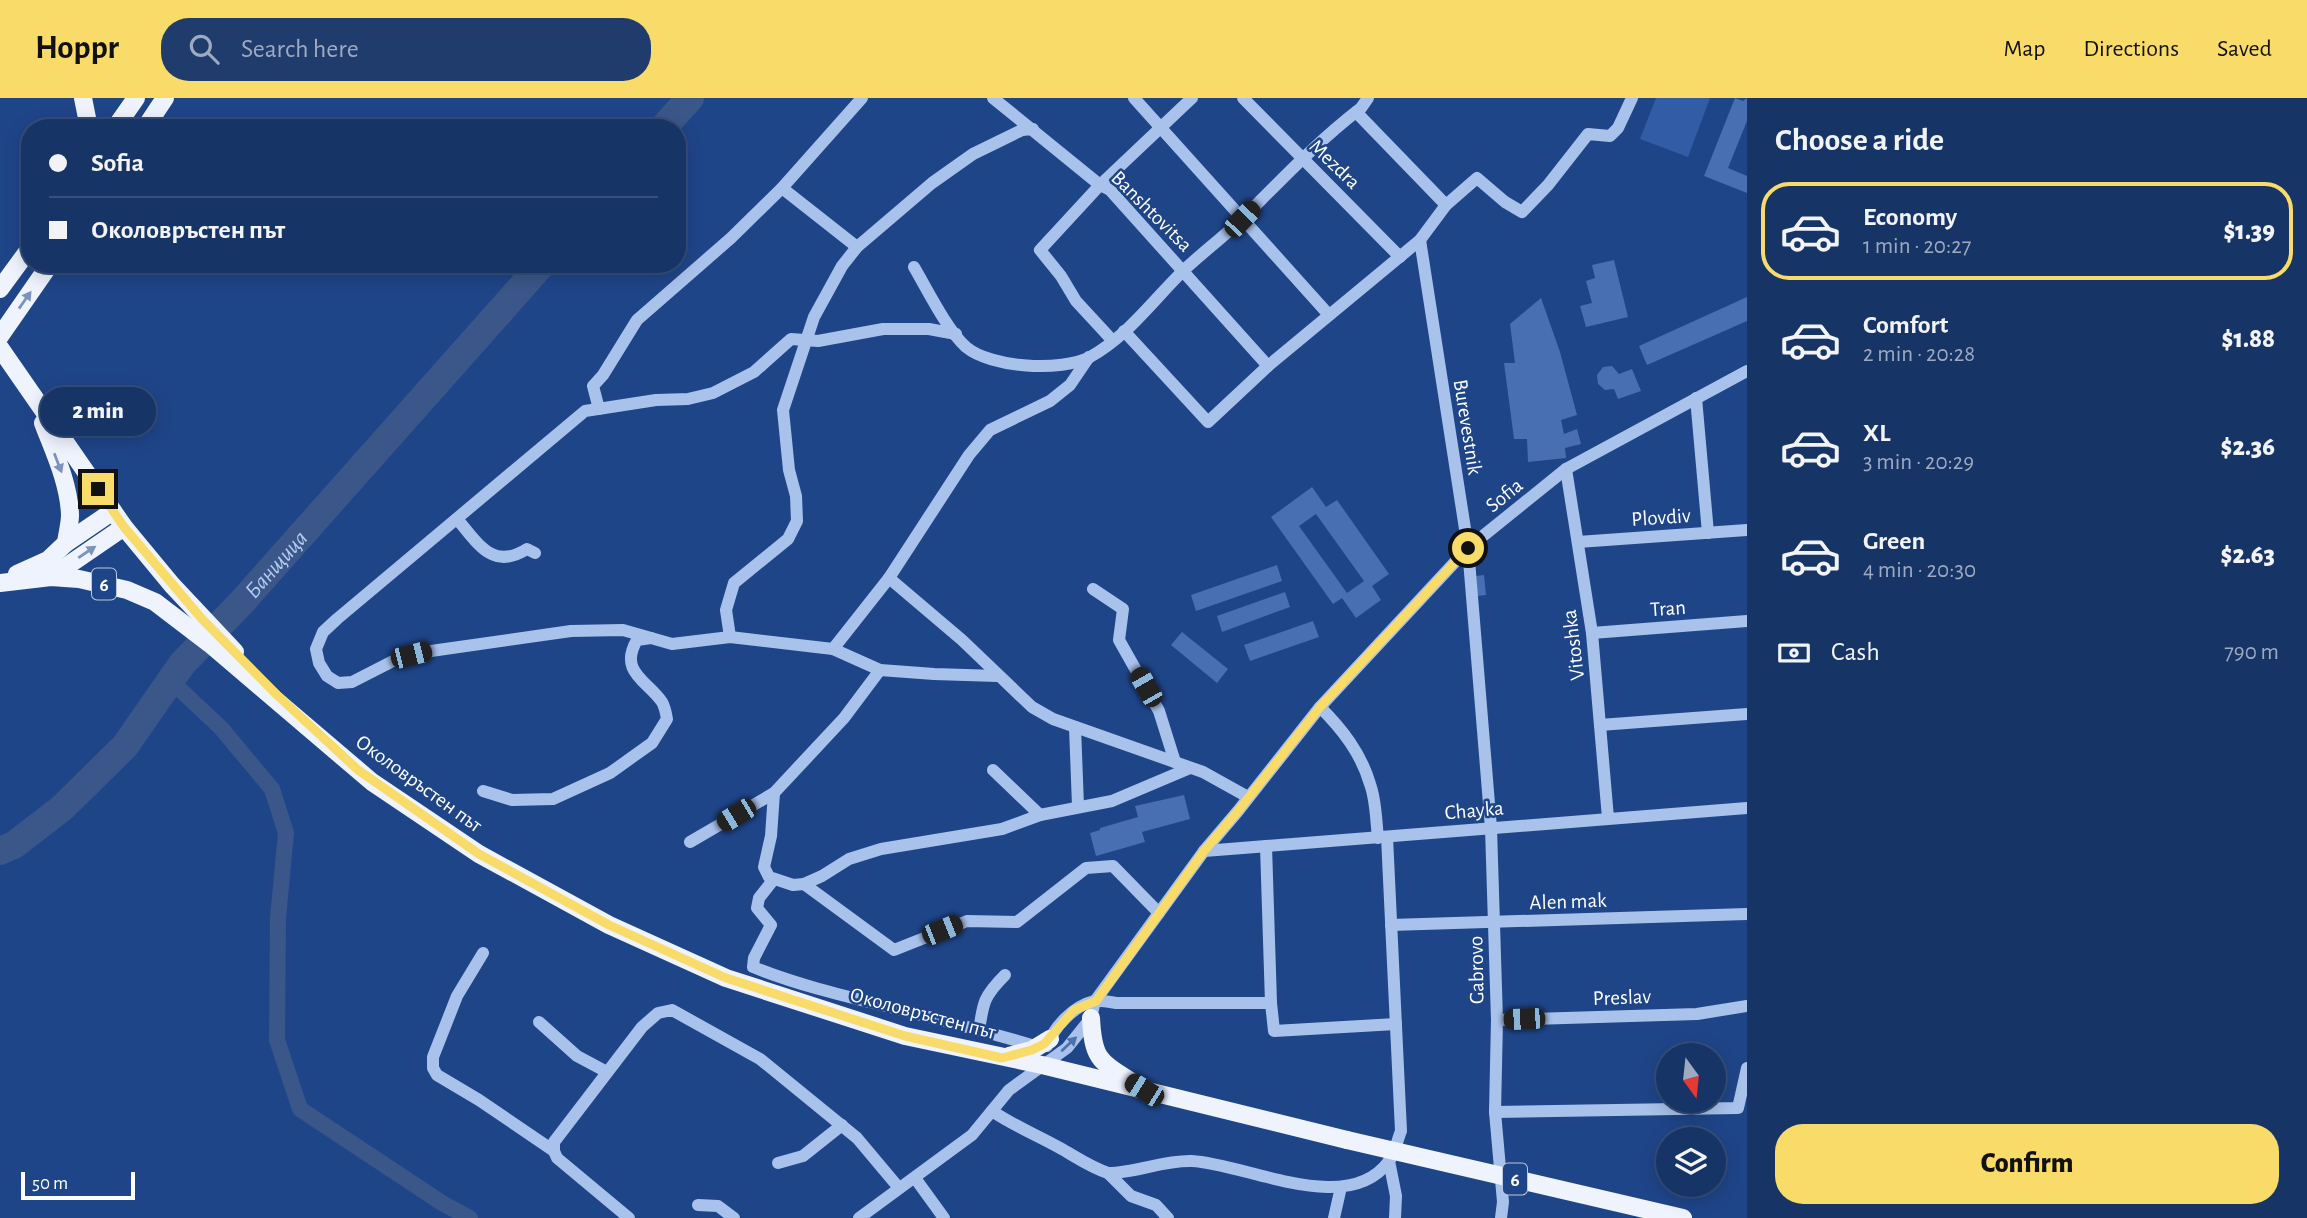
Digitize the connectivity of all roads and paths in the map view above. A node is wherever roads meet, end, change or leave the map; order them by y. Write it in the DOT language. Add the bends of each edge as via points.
graph roads {
  1 [pos="83,98"];
  2 [pos="136,98"];
  3 [pos="165,98"];
  4 [pos="862,98"];
  5 [pos="993,98"];
  6 [pos="1134,98"];
  7 [pos="1192,98"];
  8 [pos="1243,98"];
  9 [pos="1368,98"];
  10 [pos="1632,98"];
  11 [pos="1356,112"];
  12 [pos="87,119"];
  13 [pos="121,119"];
  14 [pos="151,119"];
  15 [pos="1161,128"];
  16 [pos="1033,129"];
  17 [pos="1301,159"];
  18 [pos="1100,185"];
  19 [pos="782,188"];
  20 [pos="1446,205"];
  21 [pos="1242,219"];
  22 [pos="1420,240"];
  23 [pos="857,247"];
  24 [pos="1400,257"];
  25 [pos="21,260"];
  26 [pos="914,267"];
  27 [pos="1184,270"];
  28 [pos="44,273"];
  29 [pos="0,289"];
  30 [pos="1329,315"];
  31 [pos="1124,331"];
  32 [pos="956,334"];
  33 [pos="0,336"];
  34 [pos="804,340"];
  35 [pos="1112,340"];
  36 [pos="0,348"];
  37 [pos="1089,357"];
  38 [pos="1268,366"];
  39 [pos="1747,371"];
  40 [pos="1696,398"];
  41 [pos="34,400"];
  42 [pos="599,409"];
  43 [pos="1566,469"];
  44 [pos="113,511"];
  45 [pos="457,519"];
  46 [pos="124,527"];
  47 [pos="1747,530"];
  48 [pos="1708,533"];
  49 [pos="1578,542"];
  50 [pos="66,543"];
  51 [pos="1468,548"];
  52 [pos="535,553"];
  53 [pos="0,577"];
  54 [pos="51,577"];
  55 [pos="889,578"];
  56 [pos="0,583"];
  57 [pos="1093,589"];
  58 [pos="1747,621"];
  59 [pos="1592,633"];
  60 [pos="730,637"];
  61 [pos="651,638"];
  62 [pos="833,649"];
  63 [pos="880,670"];
  64 [pos="997,676"];
  65 [pos="257,681"];
  66 [pos="1320,707"];
  67 [pos="1747,714"];
  68 [pos="1600,725"];
  69 [pos="1075,727"];
  70 [pos="1175,762"];
  71 [pos="1190,768"];
  72 [pos="993,770"];
  73 [pos="483,791"];
  74 [pos="774,793"];
  75 [pos="1248,797"];
  76 [pos="1078,806"];
  77 [pos="1747,808"];
  78 [pos="1040,814"];
  79 [pos="1608,818"];
  80 [pos="1491,828"];
  81 [pos="1382,837"];
  82 [pos="691,842"];
  83 [pos="1266,846"];
  84 [pos="1204,851"];
  85 [pos="774,879"];
  86 [pos="804,884"];
  87 [pos="1159,913"];
  88 [pos="1747,914"];
  89 [pos="1495,923"];
  90 [pos="1391,925"];
  91 [pos="483,953"];
  92 [pos="1005,975"];
  93 [pos="1271,1003"];
  94 [pos="1747,1006"];
  95 [pos="1093,1009"];
  96 [pos="1497,1020"];
  97 [pos="539,1022"];
  98 [pos="1396,1024"];
  99 [pos="979,1031"];
  100 [pos="1044,1043"];
  101 [pos="1002,1058"];
  102 [pos="1042,1065"];
  103 [pos="1747,1068"];
  104 [pos="607,1072"];
  105 [pos="1144,1090"];
  106 [pos="992,1111"];
  107 [pos="1495,1112"];
  108 [pos="842,1125"];
  109 [pos="554,1151"];
  110 [pos="1389,1161"];
  111 [pos="778,1163"];
  112 [pos="1108,1173"];
  113 [pos="915,1178"];
  114 [pos="1341,1187"];
  115 [pos="899,1188"];
  116 [pos="698,1205"];
  117 [pos="629,1218"];
  118 [pos="734,1218"];
  119 [pos="859,1218"];
  120 [pos="944,1218"];
  121 [pos="1168,1218"];
  122 [pos="1334,1218"];
  123 [pos="1395,1218"];
  124 [pos="1501,1218"];
  125 [pos="1683,1218"];
  1 -- 12 [label="main road"];
  2 -- 13 [label="main road"];
  3 -- 14 [label="main road"];
  4 -- 19 [label="street"];
  5 -- 16 [label="street, Banshtovitsa"];
  6 -- 15 [label="street"];
  7 -- 15 [label="street"];
  8 -- 17 [label="street, Mezdra"];
  9 -- 11 [label="street"];
  10 -- 20 [label="street" via="1618,128 1610,136 1588,134 1522,212 1477,178"];
  11 -- 17 [label="street"];
  11 -- 20 [label="street"];
  15 -- 18 [label="street"];
  15 -- 21 [label="street"];
  16 -- 18 [label="street, Banshtovitsa"];
  16 -- 23 [label="street" via="973,154"];
  17 -- 21 [label="street"];
  17 -- 24 [label="street, Mezdra"];
  18 -- 27 [label="street, Banshtovitsa" via="1110,190"];
  18 -- 35 [label="street" via="1040,250 1076,301"];
  19 -- 23 [label="street"];
  19 -- 42 [label="street" via="637,320 593,386"];
  20 -- 22 [label="street"];
  21 -- 27 [label="street"];
  21 -- 30 [label="street"];
  22 -- 24 [label="street"];
  22 -- 51 [label="street, Burevestnik"];
  23 -- 34 [label="street" via="842,266"];
  24 -- 30 [label="street"];
  25 -- 29 [label="main road"];
  26 -- 32 [label="street"];
  27 -- 31 [label="street"];
  27 -- 38 [label="street, Banshtovitsa"];
  33 -- 28 [label="main road, one-way"];
  30 -- 38 [label="street"];
  31 -- 35 [label="street"];
  31 -- 38 [label="street" via="1208,422"];
  32 -- 34 [label="street" via="883,329"];
  32 -- 37 [label="street" via="966,347 990,361 1044,365"];
  34 -- 42 [label="street" via="791,339 754,372 712,393"];
  34 -- 60 [label="street" via="783,410 797,522 775,552 734,583 726,610"];
  35 -- 37 [label="street"];
  36 -- 41 [label="main road, 6"];
  37 -- 55 [label="street" via="1070,385 1050,401 990,430"];
  39 -- 40 [label="street, Sofia"];
  40 -- 43 [label="street, Sofia"];
  40 -- 48 [label="street"];
  41 -- 44 [label="main road, 6"];
  41 -- 50 [label="main road, one-way" via="68,496"];
  42 -- 45 [label="street" via="585,411"];
  43 -- 49 [label="street, Vitoshka"];
  43 -- 51 [label="street, Sofia"];
  44 -- 46 [label="main road, 6"];
  44 -- 50 [label="main road"];
  45 -- 52 [label="street" via="484,550 499,559 527,549"];
  45 -- 61 [label="street" via="323,632 316,649 327,676 338,683 352,682 397,659 424,652 571,631 623,631"];
  54 -- 46 [label="main road, one-way"];
  46 -- 65 [label="main road, 6"];
  47 -- 48 [label="street, Plovdiv"];
  48 -- 49 [label="street, Plovdiv"];
  49 -- 59 [label="street, Vitoshka"];
  50 -- 53 [label="main road" via="30,570"];
  51 -- 66 [label="street, Sofia"];
  51 -- 80 [label="street, Burevestnik"];
  54 -- 56 [label="main road, 6"];
  54 -- 65 [label="main road, 6" via="106,584 155,602"];
  55 -- 62 [label="street"];
  55 -- 64 [label="street"];
  57 -- 70 [label="street" via="1124,609 1119,640 1159,711"];
  58 -- 59 [label="street, Tran"];
  59 -- 68 [label="street, Vitoshka"];
  60 -- 61 [label="street" via="672,644"];
  60 -- 62 [label="street"];
  61 -- 73 [label="street" via="637,640 631,660 638,680 664,704 667,719 652,743 610,772 553,799 512,800"];
  62 -- 63 [label="street"];
  63 -- 64 [label="street"];
  63 -- 74 [label="street" via="844,718"];
  64 -- 69 [label="street" via="1032,707"];
  65 -- 101 [label="main road, Околовръстен път / 6" via="372,782 479,854 609,925 726,978 905,1036"];
  66 -- 75 [label="street, Sofia"];
  66 -- 81 [label="street" via="1343,731 1364,768"];
  67 -- 68 [label="street"];
  68 -- 79 [label="street, Vitoshka"];
  69 -- 70 [label="street"];
  69 -- 76 [label="street"];
  70 -- 71 [label="street"];
  71 -- 75 [label="street"];
  71 -- 76 [label="street" via="1112,801"];
  72 -- 78 [label="street"];
  74 -- 82 [label="street"];
  74 -- 85 [label="street" via="764,867"];
  75 -- 84 [label="street, Sofia"];
  76 -- 78 [label="street"];
  77 -- 79 [label="street, Chayka"];
  78 -- 86 [label="street" via="1003,829 881,849 849,859"];
  79 -- 80 [label="street, Chayka"];
  80 -- 81 [label="street, Chayka"];
  80 -- 89 [label="street, Gabrovo"];
  81 -- 83 [label="street, Chayka"];
  81 -- 90 [label="street"];
  83 -- 84 [label="street, Chayka"];
  83 -- 93 [label="street"];
  84 -- 87 [label="street, Sofia"];
  85 -- 86 [label="street"];
  85 -- 99 [label="street" via="759,898 757,908 771,925 753,967 845,997"];
  86 -- 87 [label="street" via="894,950 967,920 1017,922 1086,868 1113,866"];
  87 -- 95 [label="street, Sofia"];
  88 -- 89 [label="street, Alen mak"];
  89 -- 90 [label="street, Alen mak"];
  89 -- 96 [label="street, Gabrovo"];
  90 -- 98 [label="street"];
  91 -- 109 [label="street" via="457,996 433,1068 437,1075"];
  92 -- 99 [label="street" via="983,1003"];
  93 -- 95 [label="street" via="1116,1003"];
  93 -- 98 [label="street" via="1274,1031"];
  94 -- 96 [label="street, Preslav" via="1697,1014"];
  95 -- 100 [label="street" via="1074,1010"];
  102 -- 95 [label="street, Sofia, one-way" via="1067,1048"];
  95 -- 105 [label="main road" via="1096,1054"];
  96 -- 107 [label="street, Gabrovo"];
  97 -- 104 [label="street" via="577,1056"];
  98 -- 110 [label="street" via="1401,1131"];
  99 -- 100 [label="street"];
  100 -- 101 [label="main road"];
  100 -- 102 [label="street"];
  101 -- 102 [label="main road, Околовръстен път / 6"];
  102 -- 105 [label="main road, Околовръстен път / 6"];
  102 -- 106 [label="street, Sofia" via="1009,1090"];
  103 -- 107 [label="street" via="1738,1108"];
  104 -- 108 [label="street" via="642,1027 658,1013 672,1010 760,1059"];
  104 -- 109 [label="street" via="554,1142"];
  105 -- 125 [label="main road, Околовръстен път / 6, bridge"];
  106 -- 112 [label="street"];
  106 -- 113 [label="street, Sofia" via="972,1135"];
  107 -- 124 [label="street, Gabrovo"];
  108 -- 111 [label="street" via="803,1156"];
  108 -- 115 [label="street"];
  109 -- 117 [label="street"];
  110 -- 114 [label="street" via="1363,1183"];
  110 -- 123 [label="street"];
  112 -- 114 [label="street" via="1191,1161 1299,1186"];
  112 -- 121 [label="street" via="1131,1196 1156,1205"];
  113 -- 115 [label="street, Sofia"];
  113 -- 120 [label="street"];
  114 -- 122 [label="street"];
  115 -- 119 [label="street, Sofia"];
  116 -- 118 [label="street" via="718,1206"];
}
